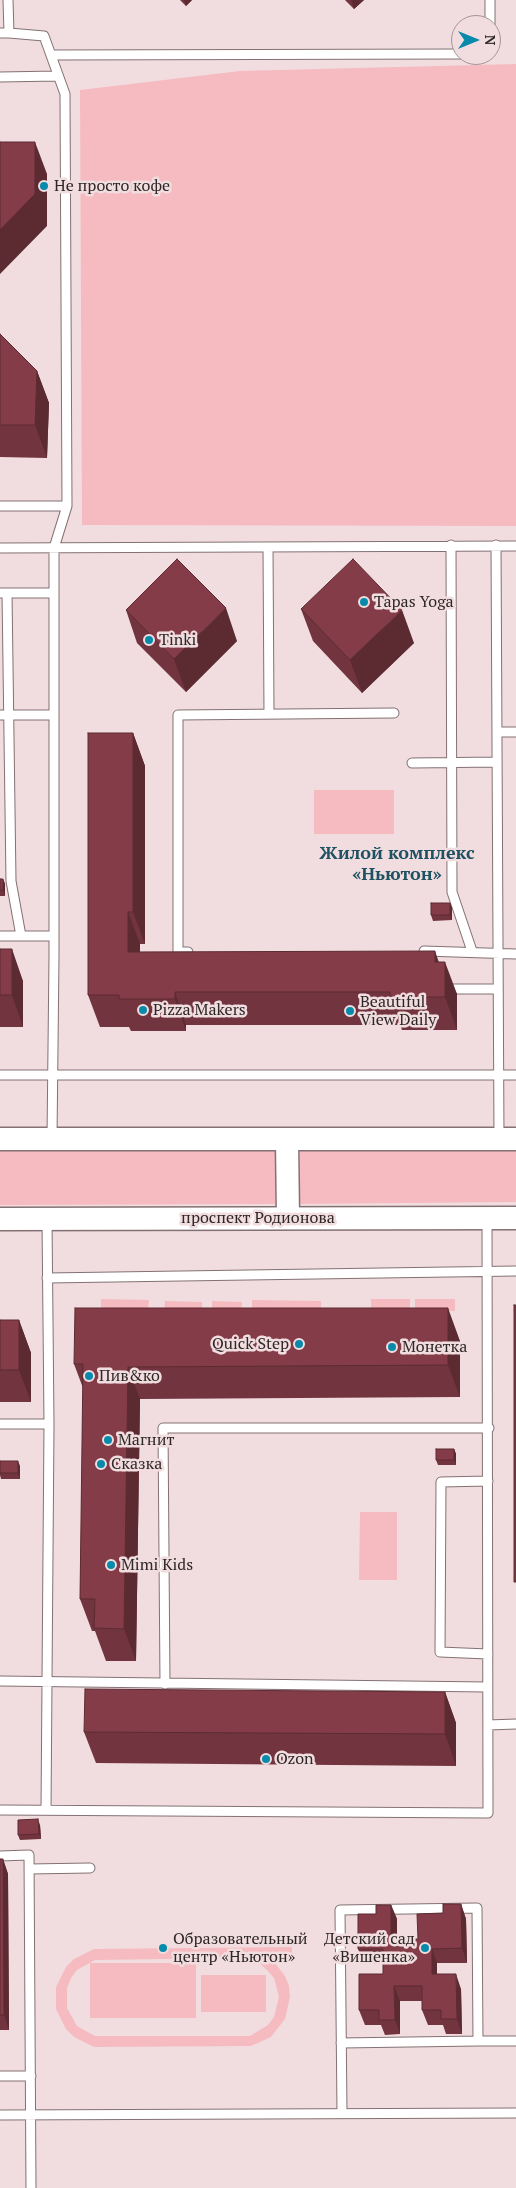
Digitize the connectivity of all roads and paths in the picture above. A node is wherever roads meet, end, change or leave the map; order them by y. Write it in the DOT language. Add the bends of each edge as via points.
graph roads {
  1 [pos="8,0"];
  2 [pos="490,0"];
  3 [pos="490,15"];
  4 [pos="4,34"];
  5 [pos="451,54"];
  6 [pos="51,55"];
  7 [pos="58,76"];
  8 [pos="0,77"];
  9 [pos="0,506"];
  10 [pos="67,506"];
  11 [pos="451,545"];
  12 [pos="496,546"];
  13 [pos="516,546"];
  14 [pos="268,547"];
  15 [pos="0,548"];
  16 [pos="54,548"];
  17 [pos="4,593"];
  18 [pos="54,593"];
  19 [pos="269,714"];
  20 [pos="394,714"];
  21 [pos="5,715"];
  22 [pos="53,715"];
  23 [pos="497,732"];
  24 [pos="516,732"];
  25 [pos="451,762"];
  26 [pos="497,762"];
  27 [pos="412,763"];
  28 [pos="0,936"];
  29 [pos="22,936"];
  30 [pos="54,936"];
  31 [pos="414,951"];
  32 [pos="472,951"];
  33 [pos="196,952"];
  34 [pos="498,954"];
  35 [pos="516,954"];
  36 [pos="451,989"];
  37 [pos="498,989"];
  38 [pos="0,1075"];
  39 [pos="53,1075"];
  40 [pos="498,1075"];
  41 [pos="516,1075"];
  42 [pos="0,1139"];
  43 [pos="508,1139"];
  44 [pos="52,1140"];
  45 [pos="287,1140"];
  46 [pos="47,1217"];
  47 [pos="288,1218"];
  48 [pos="487,1218"];
  49 [pos="516,1218"];
  50 [pos="0,1219"];
  51 [pos="488,1271"];
  52 [pos="516,1271"];
  53 [pos="47,1278"];
  54 [pos="0,1424"];
  55 [pos="49,1424"];
  56 [pos="489,1428"];
  57 [pos="488,1481"];
  58 [pos="488,1654"];
  59 [pos="0,1681"];
  60 [pos="46,1681"];
  61 [pos="165,1684"];
  62 [pos="487,1686"];
  63 [pos="516,1724"];
  64 [pos="488,1725"];
  65 [pos="0,1810"];
  66 [pos="46,1810"];
  67 [pos="0,1856"];
  68 [pos="90,1868"];
  69 [pos="30,1869"];
  70 [pos="478,2041"];
  71 [pos="516,2041"];
  72 [pos="341,2042"];
  73 [pos="0,2076"];
  74 [pos="31,2076"];
  75 [pos="516,2112"];
  76 [pos="342,2113"];
  77 [pos="0,2115"];
  78 [pos="31,2115"];
  79 [pos="32,2188"];
  1 -- 4 [label="lane"];
  2 -- 3 [label="lane"];
  4 -- 6 [label="lane" via="44,36"];
  5 -- 6 [label="lane"];
  6 -- 7 [label="lane"];
  7 -- 8 [label="lane"];
  7 -- 10 [label="lane" via="65,94"];
  9 -- 10 [label="lane"];
  10 -- 16 [label="lane"];
  11 -- 12 [label="lane"];
  11 -- 14 [label="lane"];
  11 -- 25 [label="lane"];
  12 -- 13 [label="lane"];
  12 -- 23 [label="lane"];
  14 -- 16 [label="lane"];
  14 -- 19 [label="lane"];
  15 -- 16 [label="lane"];
  16 -- 18 [label="lane"];
  17 -- 18 [label="lane"];
  17 -- 21 [label="lane"];
  18 -- 22 [label="lane"];
  19 -- 20 [label="lane"];
  19 -- 33 [label="lane" via="178,715 178,952"];
  21 -- 22 [label="lane"];
  21 -- 29 [label="lane" via="11,881"];
  22 -- 30 [label="lane"];
  23 -- 24 [label="lane"];
  23 -- 26 [label="lane"];
  25 -- 26 [label="lane"];
  25 -- 27 [label="lane"];
  25 -- 32 [label="lane" via="452,892"];
  26 -- 34 [label="lane"];
  28 -- 29 [label="lane"];
  29 -- 30 [label="lane"];
  30 -- 39 [label="lane"];
  31 -- 32 [label="lane"];
  32 -- 34 [label="lane"];
  34 -- 35 [label="lane"];
  34 -- 37 [label="lane"];
  36 -- 37 [label="lane"];
  37 -- 40 [label="lane"];
  38 -- 39 [label="lane"];
  39 -- 40 [label="lane"];
  39 -- 44 [label="lane"];
  40 -- 41 [label="lane"];
  40 -- 43 [label="lane"];
  42 -- 44 [label="street"];
  43 -- 45 [label="street"];
  44 -- 45 [label="street"];
  45 -- 47 [label="street"];
  46 -- 47 [label="street, проспект Родионова"];
  46 -- 50 [label="street, проспект Родионова"];
  46 -- 53 [label="lane"];
  47 -- 48 [label="street, проспект Родионова"];
  48 -- 49 [label="street, проспект Родионова"];
  48 -- 51 [label="lane"];
  51 -- 52 [label="lane"];
  51 -- 53 [label="lane"];
  51 -- 56 [label="lane"];
  53 -- 55 [label="lane"];
  54 -- 55 [label="lane"];
  55 -- 60 [label="lane"];
  56 -- 57 [label="lane"];
  56 -- 61 [label="lane" via="163,1428"];
  57 -- 58 [label="lane"];
  57 -- 58 [label="lane" via="441,1482 440,1652"];
  58 -- 62 [label="lane"];
  59 -- 60 [label="lane"];
  60 -- 61 [label="lane"];
  60 -- 66 [label="lane"];
  61 -- 62 [label="lane"];
  62 -- 64 [label="lane"];
  63 -- 64 [label="lane"];
  64 -- 66 [label="lane" via="488,1813"];
  65 -- 66 [label="lane"];
  67 -- 69 [label="lane" via="29,1856"];
  68 -- 69 [label="lane"];
  69 -- 74 [label="lane"];
  70 -- 71 [label="lane"];
  70 -- 72 [label="lane"];
  70 -- 72 [label="lane" via="477,1908 340,1910"];
  72 -- 76 [label="lane"];
  73 -- 74 [label="lane"];
  74 -- 78 [label="lane"];
  75 -- 76 [label="lane"];
  76 -- 78 [label="lane"];
  77 -- 78 [label="lane"];
  78 -- 79 [label="lane"];
}
